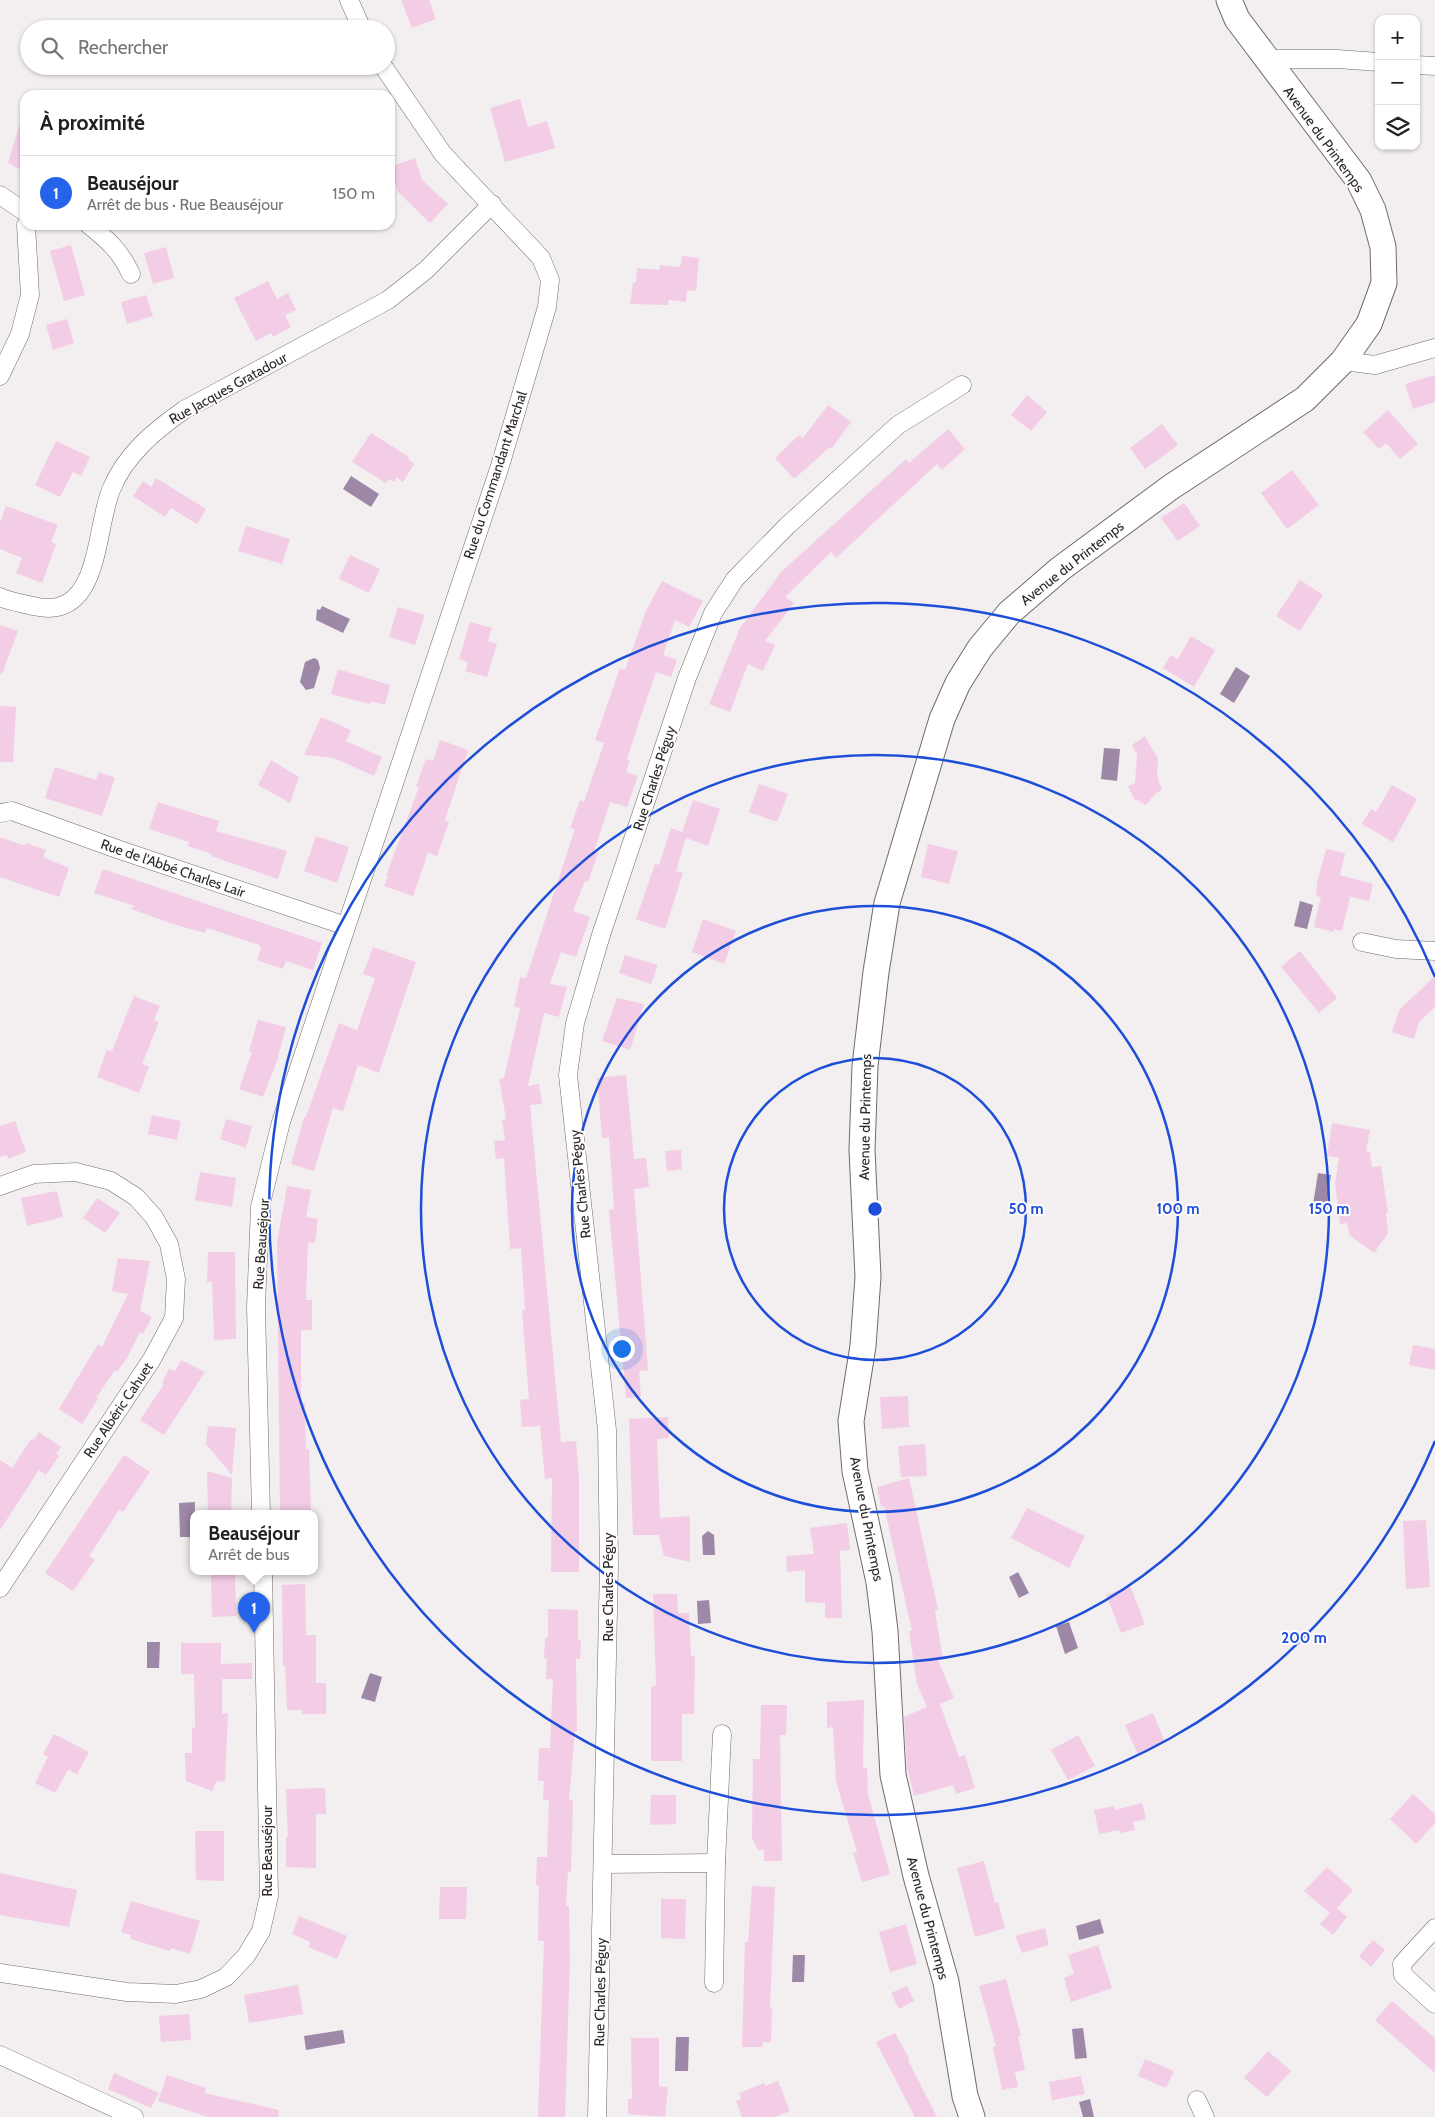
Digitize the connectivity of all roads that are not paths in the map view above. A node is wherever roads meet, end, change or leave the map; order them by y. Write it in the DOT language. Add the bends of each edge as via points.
graph roads {
  1 [pos="350,0"];
  2 [pos="1229,0"];
  3 [pos="358,20"];
  4 [pos="1266,59"];
  5 [pos="1375,62"];
  6 [pos="1420,65"];
  7 [pos="1435,66"];
  8 [pos="390,75"];
  9 [pos="0,195"];
  10 [pos="492,204"];
  11 [pos="20,209"];
  12 [pos="26,230"];
  13 [pos="95,230"];
  14 [pos="131,274"];
  15 [pos="1435,348"];
  16 [pos="1344,360"];
  17 [pos="0,376"];
  18 [pos="962,385"];
  19 [pos="0,597"];
  20 [pos="0,813"];
  21 [pos="346,926"];
  22 [pos="1362,942"];
  23 [pos="1435,951"];
  24 [pos="0,1186"];
  25 [pos="261,1510"];
  26 [pos="263,1575"];
  27 [pos="0,1588"];
  28 [pos="722,1734"];
  29 [pos="716,1863"];
  30 [pos="603,1864"];
  31 [pos="1435,1928"];
  32 [pos="0,1972"];
  33 [pos="714,1983"];
  34 [pos="1435,2004"];
  35 [pos="0,2055"];
  36 [pos="1197,2100"];
  37 [pos="134,2117"];
  38 [pos="597,2117"];
  39 [pos="972,2117"];
  40 [pos="1205,2117"];
  1 -- 3 [label="street"];
  2 -- 4 [label="street, Avenue du Printemps" via="1237,19"];
  4 -- 5 [label="street" via="1337,58"];
  4 -- 16 [label="street, Avenue du Printemps" via="1359,181 1373,210 1384,246 1384,283 1369,324"];
  6 -- 7 [label="street"];
  8 -- 10 [label="street, Rue du Commandant Marchal" via="443,154"];
  9 -- 11 [label="street"];
  10 -- 19 [label="street, Rue Jacques Gratadour" via="426,270 388,300 184,410 155,430 130,457 111,490 84,589 69,603 46,609"];
  10 -- 21 [label="street, Rue du Commandant Marchal" via="541,258 550,280 547,307 500,466"];
  12 -- 17 [label="street" via="30,295 20,334"];
  13 -- 14 [label="street" via="123,256"];
  15 -- 16 [label="street" via="1375,365"];
  16 -- 39 [label="street, Avenue du Printemps" via="1305,399 1171,487 1060,569 1009,613 980,648 958,683 942,719 887,903 865,1066 862,1150 868,1277 863,1346 851,1421 855,1471 879,1582 884,1622 893,1775 916,1876 946,1982 965,2096"];
  18 -- 30 [label="street, Rue Charles Péguy" via="898,425 735,579 713,613 687,678 601,934 575,1023 568,1075 607,1430 609,1564"];
  20 -- 21 [label="street, Rue de l'Abbé Charles Lair" via="12,811"];
  21 -- 25 [label="street, Rue Beauséjour" via="281,1122 260,1207 256,1307"];
  22 -- 23 [label="street" via="1396,950"];
  24 -- 27 [label="street, Rue Albéric Cahuet" via="34,1174 76,1172 111,1181 136,1197 154,1217 169,1244 176,1279 174,1318 152,1359"];
  26 -- 32 [label="street, Rue Beauséjour" via="269,1896 261,1931 246,1956 226,1977 201,1989 176,1994 127,1992"];
  28 -- 29 [label="street"];
  29 -- 30 [label="street"];
  29 -- 33 [label="street"];
  30 -- 38 [label="street, Rue Charles Péguy"];
  31 -- 34 [label="street" via="1402,1964 1403,1975"];
  35 -- 37 [label="street"];
  36 -- 40 [label="street"];
}
